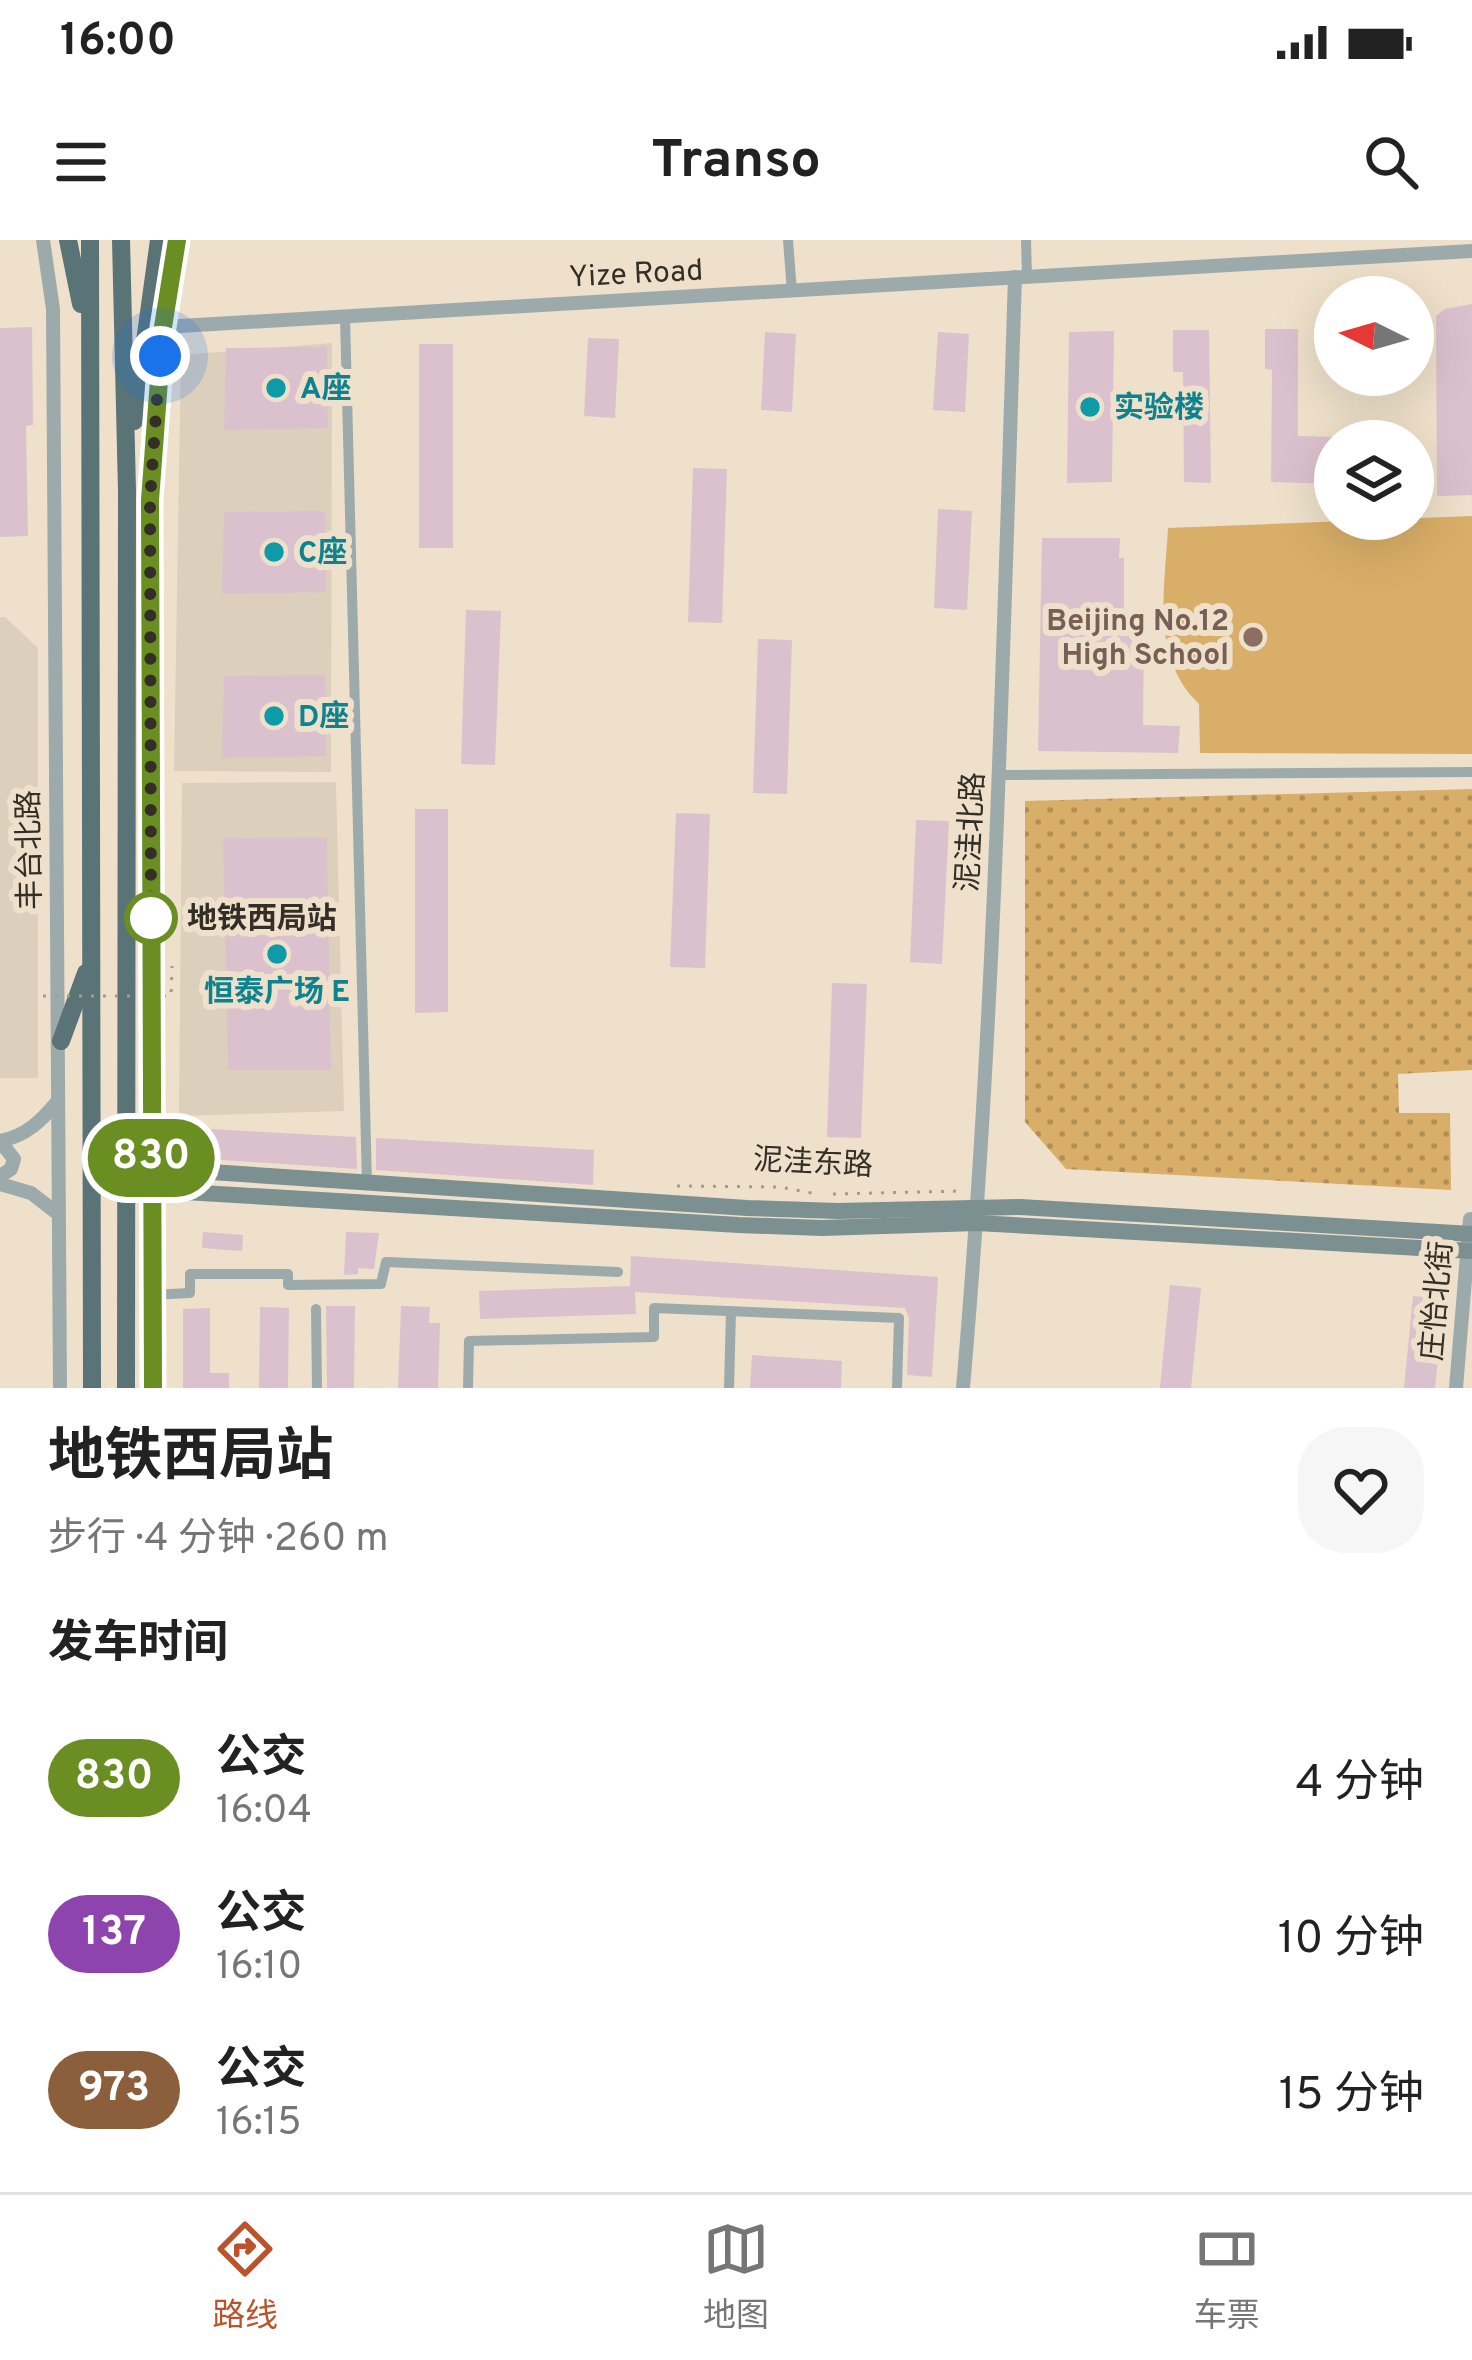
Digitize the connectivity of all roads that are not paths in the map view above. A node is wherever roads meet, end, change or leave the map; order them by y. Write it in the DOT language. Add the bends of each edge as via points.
graph roads {
  1 [pos="44,240"];
  2 [pos="68,240"];
  3 [pos="90,240"];
  4 [pos="121,240"];
  5 [pos="145,240"];
  6 [pos="159,240"];
  7 [pos="177,240"];
  8 [pos="788,240"];
  9 [pos="1026,240"];
  10 [pos="1472,250"];
  11 [pos="1021,277"];
  12 [pos="792,292"];
  13 [pos="345,317"];
  14 [pos="154,325"];
  15 [pos="89,344"];
  16 [pos="127,491"];
  17 [pos="1472,772"];
  18 [pos="999,776"];
  19 [pos="90,962"];
  20 [pos="61,1041"];
  21 [pos="57,1102"];
  22 [pos="0,1141"];
  23 [pos="151,1168"];
  24 [pos="0,1180"];
  25 [pos="298,1180"];
  26 [pos="367,1186"];
  27 [pos="151,1190"];
  28 [pos="198,1193"];
  29 [pos="979,1207"];
  30 [pos="57,1213"];
  31 [pos="1470,1237"];
  32 [pos="618,1272"];
  33 [pos="152,1295"];
  34 [pos="316,1309"];
  35 [pos="731,1311"];
  36 [pos="60,1388"];
  37 [pos="92,1388"];
  38 [pos="129,1388"];
  39 [pos="153,1388"];
  40 [pos="317,1388"];
  41 [pos="468,1388"];
  42 [pos="729,1388"];
  43 [pos="897,1388"];
  44 [pos="963,1388"];
  45 [pos="1456,1388"];
  1 -- 20 [label="street, 丰台北路" via="53,309"];
  2 -- 15 [label="highway"];
  3 -- 15 [label="highway, 丰台北路"];
  4 -- 16 [label="highway"];
  5 -- 14 [label="highway"];
  6 -- 14 [label="highway"];
  7 -- 14 [label="street"];
  8 -- 12 [label="street"];
  9 -- 11 [label="street"];
  10 -- 11 [label="street, Yize Road"];
  11 -- 12 [label="street, Yize Road"];
  11 -- 18 [label="street, 泥洼北路"];
  12 -- 13 [label="street, Yize Road"];
  13 -- 14 [label="street, Yize Road"];
  13 -- 26 [label="street"];
  14 -- 16 [label="highway"];
  14 -- 23 [label="street"];
  15 -- 19 [label="highway, 丰台北路"];
  16 -- 38 [label="highway"];
  17 -- 18 [label="street"];
  18 -- 29 [label="street, 泥洼北路"];
  19 -- 20 [label="highway"];
  19 -- 37 [label="highway, 丰台北路"];
  20 -- 21 [label="street, 丰台北路"];
  21 -- 22 [label="street" via="18,1137"];
  21 -- 30 [label="street, 丰台北路"];
  22 -- 24 [label="street" via="14,1160"];
  23 -- 25 [label="main road, 泥洼东路"];
  23 -- 27 [label="street"];
  24 -- 30 [label="street"];
  25 -- 26 [label="main road, 泥洼东路"];
  25 -- 28 [label="main road" via="199,1178"];
  26 -- 29 [label="main road, 泥洼东路" via="770,1209"];
  27 -- 28 [label="main road, 泥洼东路"];
  27 -- 33 [label="street"];
  28 -- 29 [label="main road, 泥洼东路" via="780,1227"];
  29 -- 31 [label="main road, 泥洼东路"];
  29 -- 44 [label="street, 泥洼北路"];
  30 -- 36 [label="street, 丰台北路"];
  31 -- 45 [label="street, 庄怡北街"];
  32 -- 33 [label="street" via="386,1262 381,1283 288,1285 288,1274 190,1274 190,1293"];
  33 -- 39 [label="street"];
  34 -- 40 [label="street"];
  35 -- 41 [label="street" via="655,1308 654,1337 469,1341"];
  35 -- 42 [label="street"];
  35 -- 43 [label="street" via="898,1318"];
}
